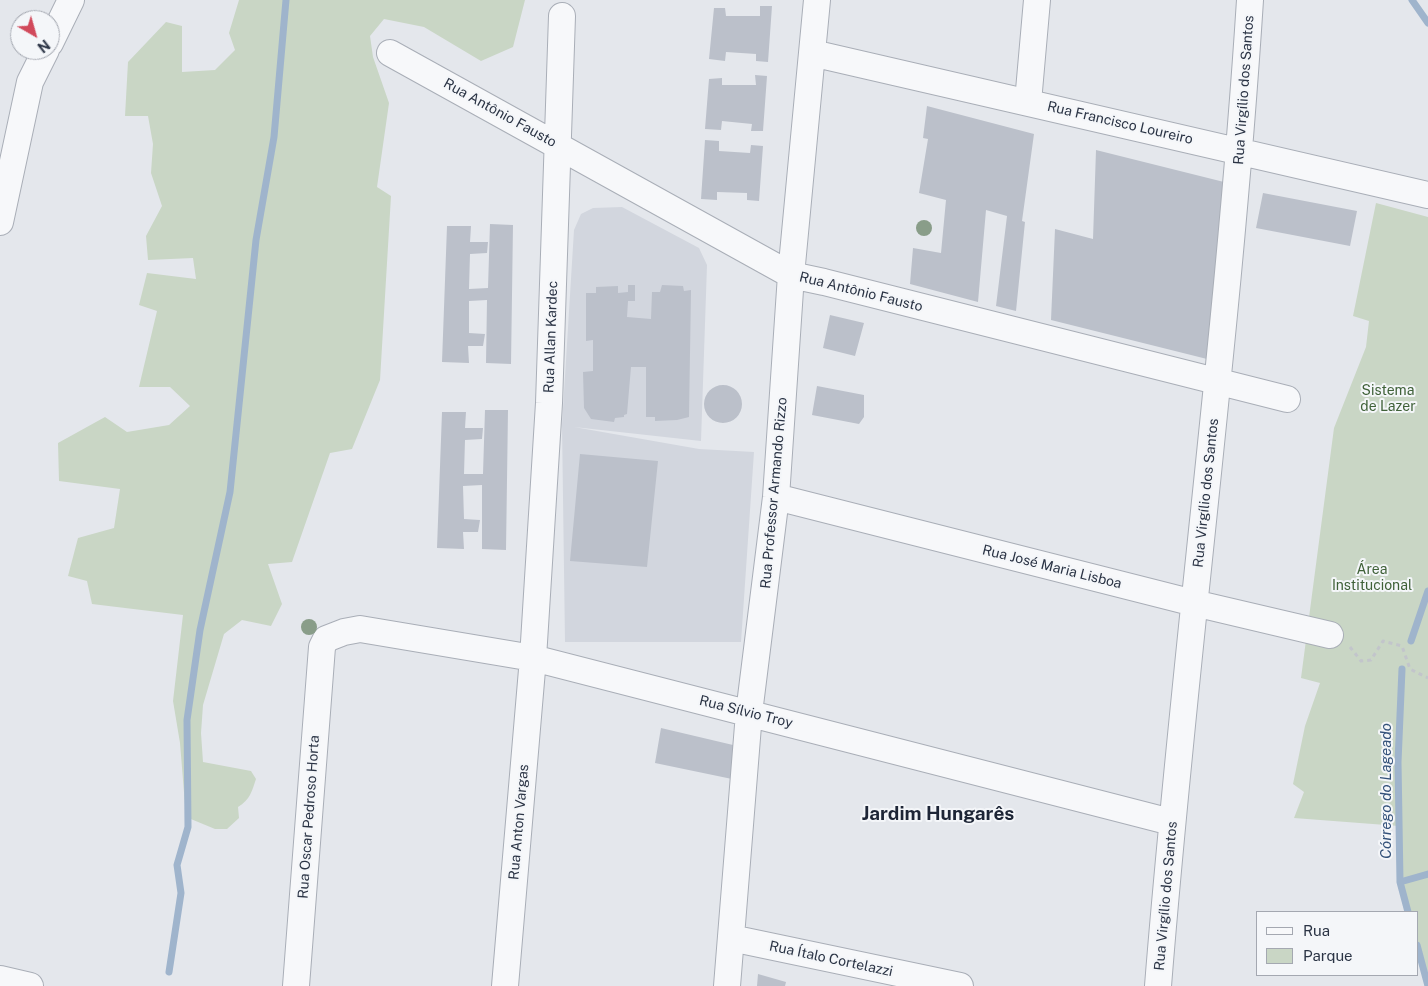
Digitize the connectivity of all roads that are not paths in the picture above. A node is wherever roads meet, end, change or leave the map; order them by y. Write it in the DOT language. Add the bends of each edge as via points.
graph roads {
  1 [pos="71,0"];
  2 [pos="817,0"];
  3 [pos="1037,0"];
  4 [pos="1250,0"];
  5 [pos="562,16"];
  6 [pos="60,23"];
  7 [pos="390,52"];
  8 [pos="812,53"];
  9 [pos="41,60"];
  10 [pos="1028,102"];
  11 [pos="557,144"];
  12 [pos="1240,151"];
  13 [pos="1428,195"];
  14 [pos="0,216"];
  15 [pos="791,275"];
  16 [pos="1218,383"];
  17 [pos="1287,399"];
  18 [pos="776,497"];
  19 [pos="1194,603"];
  20 [pos="1330,635"];
  21 [pos="322,647"];
  22 [pos="533,658"];
  23 [pos="749,713"];
  24 [pos="1171,822"];
  25 [pos="731,938"];
  26 [pos="296,986"];
  27 [pos="505,986"];
  28 [pos="727,986"];
  29 [pos="960,986"];
  30 [pos="1158,986"];
  1 -- 6 [label="street"];
  2 -- 8 [label="street, Rua Professor Armando Rizzo"];
  3 -- 10 [label="street"];
  4 -- 12 [label="street, Rua Virgílio dos Santos"];
  5 -- 11 [label="street, Rua Allan Kardec"];
  7 -- 11 [label="street, Rua Antônio Fausto"];
  8 -- 10 [label="street, Rua Francisco Loureiro"];
  8 -- 15 [label="street, Rua Professor Armando Rizzo"];
  9 -- 14 [label="street" via="30,82"];
  10 -- 12 [label="street, Rua Francisco Loureiro"];
  11 -- 15 [label="street, Rua Antônio Fausto"];
  11 -- 22 [label="street, Rua Allan Kardec" via="549,393"];
  12 -- 13 [label="street, Rua Francisco Loureiro"];
  12 -- 16 [label="street, Rua Virgílio dos Santos"];
  15 -- 16 [label="street, Rua Antônio Fausto"];
  15 -- 18 [label="street, Rua Professor Armando Rizzo"];
  16 -- 17 [label="street, Rua Antônio Fausto"];
  16 -- 19 [label="street, Rua Virgílio dos Santos"];
  18 -- 19 [label="street, Rua José Maria Lisboa"];
  18 -- 23 [label="street, Rua Professor Armando Rizzo"];
  19 -- 20 [label="street, Rua José Maria Lisboa"];
  19 -- 24 [label="street, Rua Virgílio dos Santos"];
  21 -- 22 [label="street, Rua Sílvio Troy" via="326,639 334,635 360,629"];
  21 -- 26 [label="street, Rua Oscar Pedroso Horta"];
  22 -- 23 [label="street, Rua Sílvio Troy"];
  22 -- 27 [label="street, Rua Anton Vargas"];
  23 -- 24 [label="street, Rua Sílvio Troy"];
  23 -- 25 [label="street, Rua Professor Armando Rizzo"];
  24 -- 30 [label="street, Rua Virgílio dos Santos"];
  25 -- 28 [label="street, Rua Professor Armando Rizzo"];
  25 -- 29 [label="street, Rua Ítalo Cortelazzi"];
}
